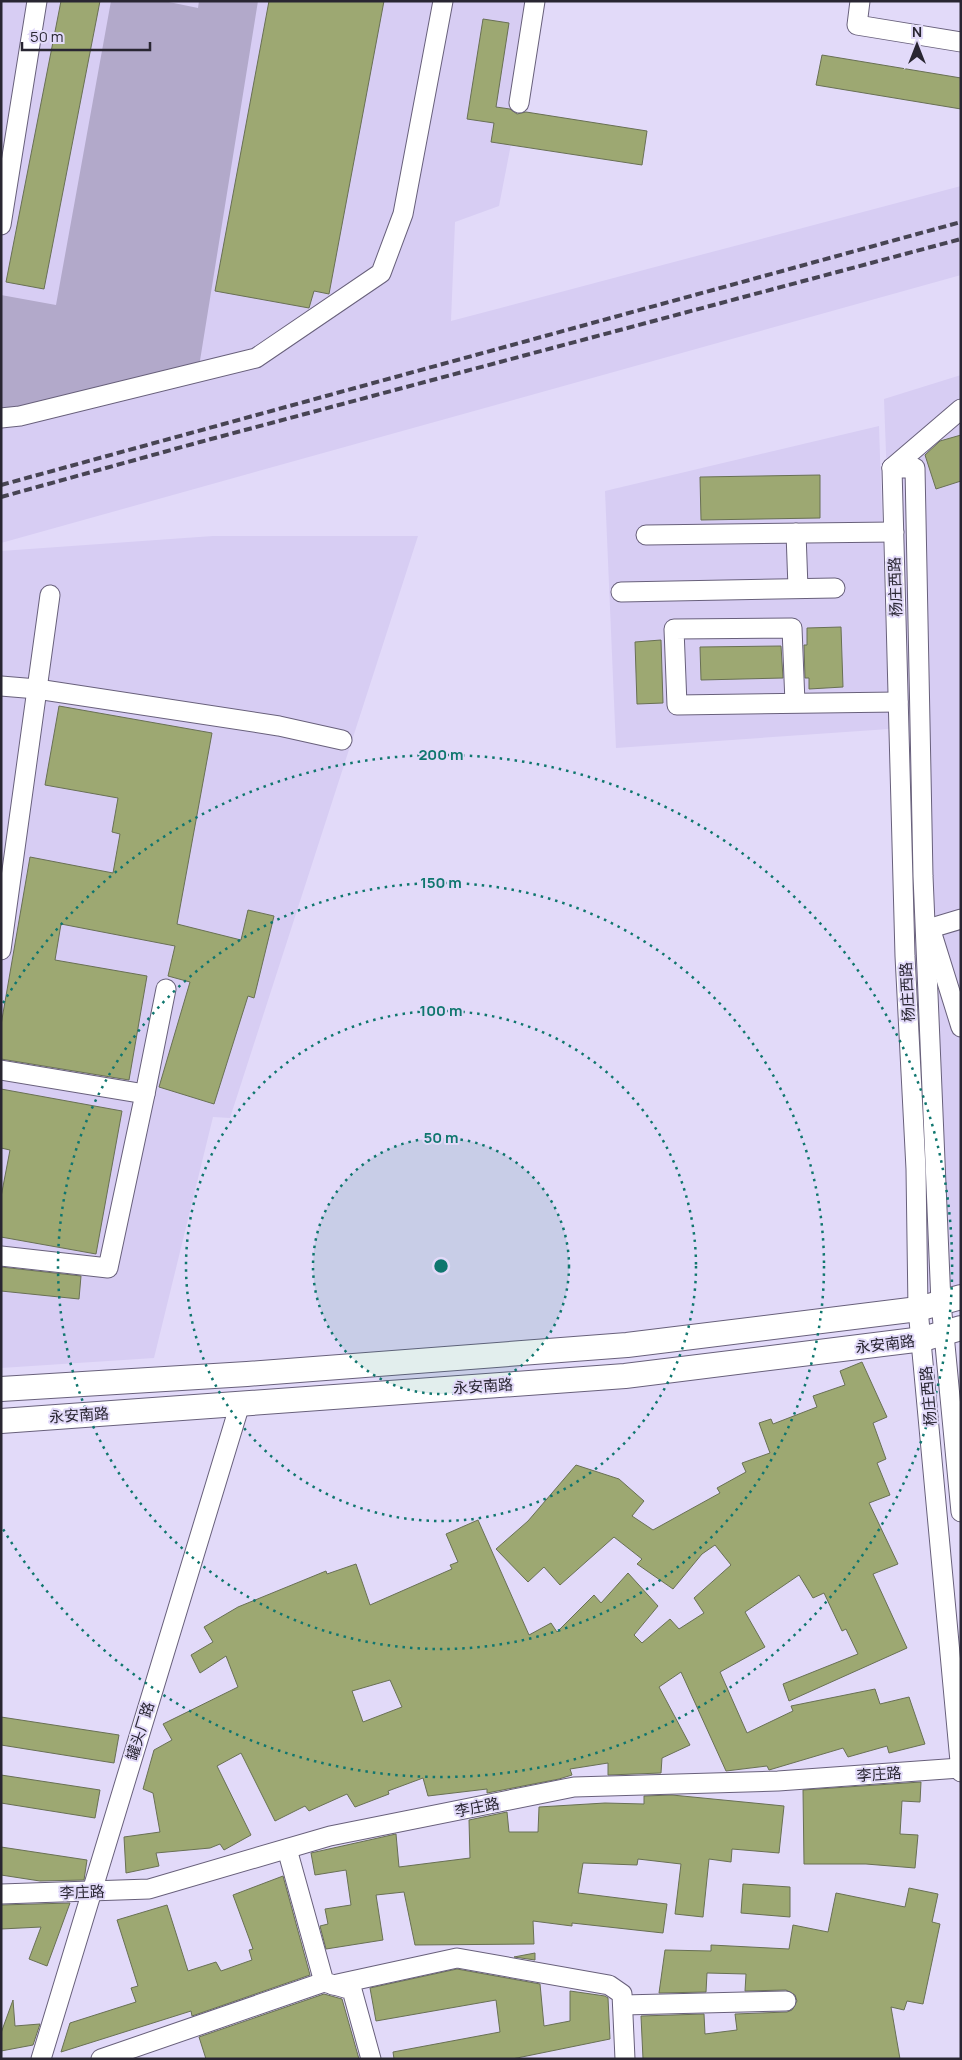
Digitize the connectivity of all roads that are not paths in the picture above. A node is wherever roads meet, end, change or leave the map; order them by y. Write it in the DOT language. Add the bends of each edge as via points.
graph roads {
  1 [pos="37,1"];
  2 [pos="443,1"];
  3 [pos="535,1"];
  4 [pos="860,1"];
  5 [pos="961,42"];
  6 [pos="519,103"];
  7 [pos="1,225"];
  8 [pos="961,409"];
  9 [pos="1,418"];
  10 [pos="892,468"];
  11 [pos="894,532"];
  12 [pos="796,533"];
  13 [pos="646,534"];
  14 [pos="798,588"];
  15 [pos="834,588"];
  16 [pos="621,592"];
  17 [pos="50,594"];
  18 [pos="1,686"];
  19 [pos="37,688"];
  20 [pos="898,702"];
  21 [pos="795,703"];
  22 [pos="342,740"];
  23 [pos="961,919"];
  24 [pos="928,920"];
  25 [pos="1,950"];
  26 [pos="166,990"];
  27 [pos="961,1027"];
  28 [pos="1,1070"];
  29 [pos="145,1094"];
  30 [pos="1,1256"];
  31 [pos="951,1300"];
  32 [pos="918,1309"];
  33 [pos="942,1333"];
  34 [pos="1,1389"];
  35 [pos="240,1404"];
  36 [pos="1,1421"];
  37 [pos="961,1512"];
  38 [pos="960,1768"];
  39 [pos="961,1772"];
  40 [pos="286,1849"];
  41 [pos="91,1891"];
  42 [pos="1,1894"];
  43 [pos="328,1983"];
  44 [pos="786,2001"];
  45 [pos="623,2005"];
  46 [pos="41,2059"];
  47 [pos="101,2059"];
  48 [pos="371,2059"];
  49 [pos="625,2059"];
  1 -- 7 [label="street"];
  2 -- 9 [label="street" via="403,214 382,273 256,358"];
  3 -- 6 [label="street"];
  4 -- 5 [label="street" via="857,26"];
  8 -- 10 [label="street"];
  10 -- 11 [label="street, 杨庄西路"];
  10 -- 24 [label="street, 杨庄西路" via="914,468"];
  11 -- 12 [label="street"];
  11 -- 20 [label="street, 杨庄西路"];
  12 -- 13 [label="street"];
  12 -- 14 [label="street"];
  14 -- 15 [label="street"];
  14 -- 16 [label="street"];
  17 -- 19 [label="street"];
  18 -- 19 [label="street"];
  19 -- 22 [label="street" via="279,726"];
  19 -- 25 [label="street"];
  20 -- 21 [label="street"];
  20 -- 32 [label="street, 杨庄西路" via="905,956 916,1169"];
  21 -- 21 [label="street" via="677,705 674,629 792,628"];
  23 -- 24 [label="street"];
  24 -- 27 [label="street"];
  24 -- 31 [label="street, 杨庄西路"];
  26 -- 29 [label="street"];
  28 -- 29 [label="street"];
  29 -- 30 [label="street" via="108,1268"];
  31 -- 32 [label="main road, 永安南路"];
  31 -- 33 [label="street, 杨庄西路"];
  32 -- 33 [label="street, 杨庄西路"];
  32 -- 34 [label="main road, 永安南路" via="627,1344 248,1374"];
  33 -- 35 [label="main road, 永安南路" via="625,1376"];
  33 -- 37 [label="street, 杨庄西路"];
  33 -- 38 [label="street, 杨庄西路"];
  35 -- 36 [label="main road, 永安南路"];
  35 -- 41 [label="street, 罐头厂路"];
  38 -- 39 [label="street, 杨庄西路"];
  38 -- 40 [label="street, 李庄路" via="778,1781 574,1787 330,1836"];
  40 -- 41 [label="street, 李庄路" via="149,1889"];
  40 -- 43 [label="street"];
  41 -- 42 [label="street, 李庄路"];
  41 -- 46 [label="street, 罐头厂路"];
  43 -- 45 [label="street" via="457,1958 609,1985 622,1994"];
  43 -- 47 [label="street"];
  43 -- 48 [label="street" via="352,1990"];
  44 -- 45 [label="street"];
  45 -- 49 [label="street"];
}
